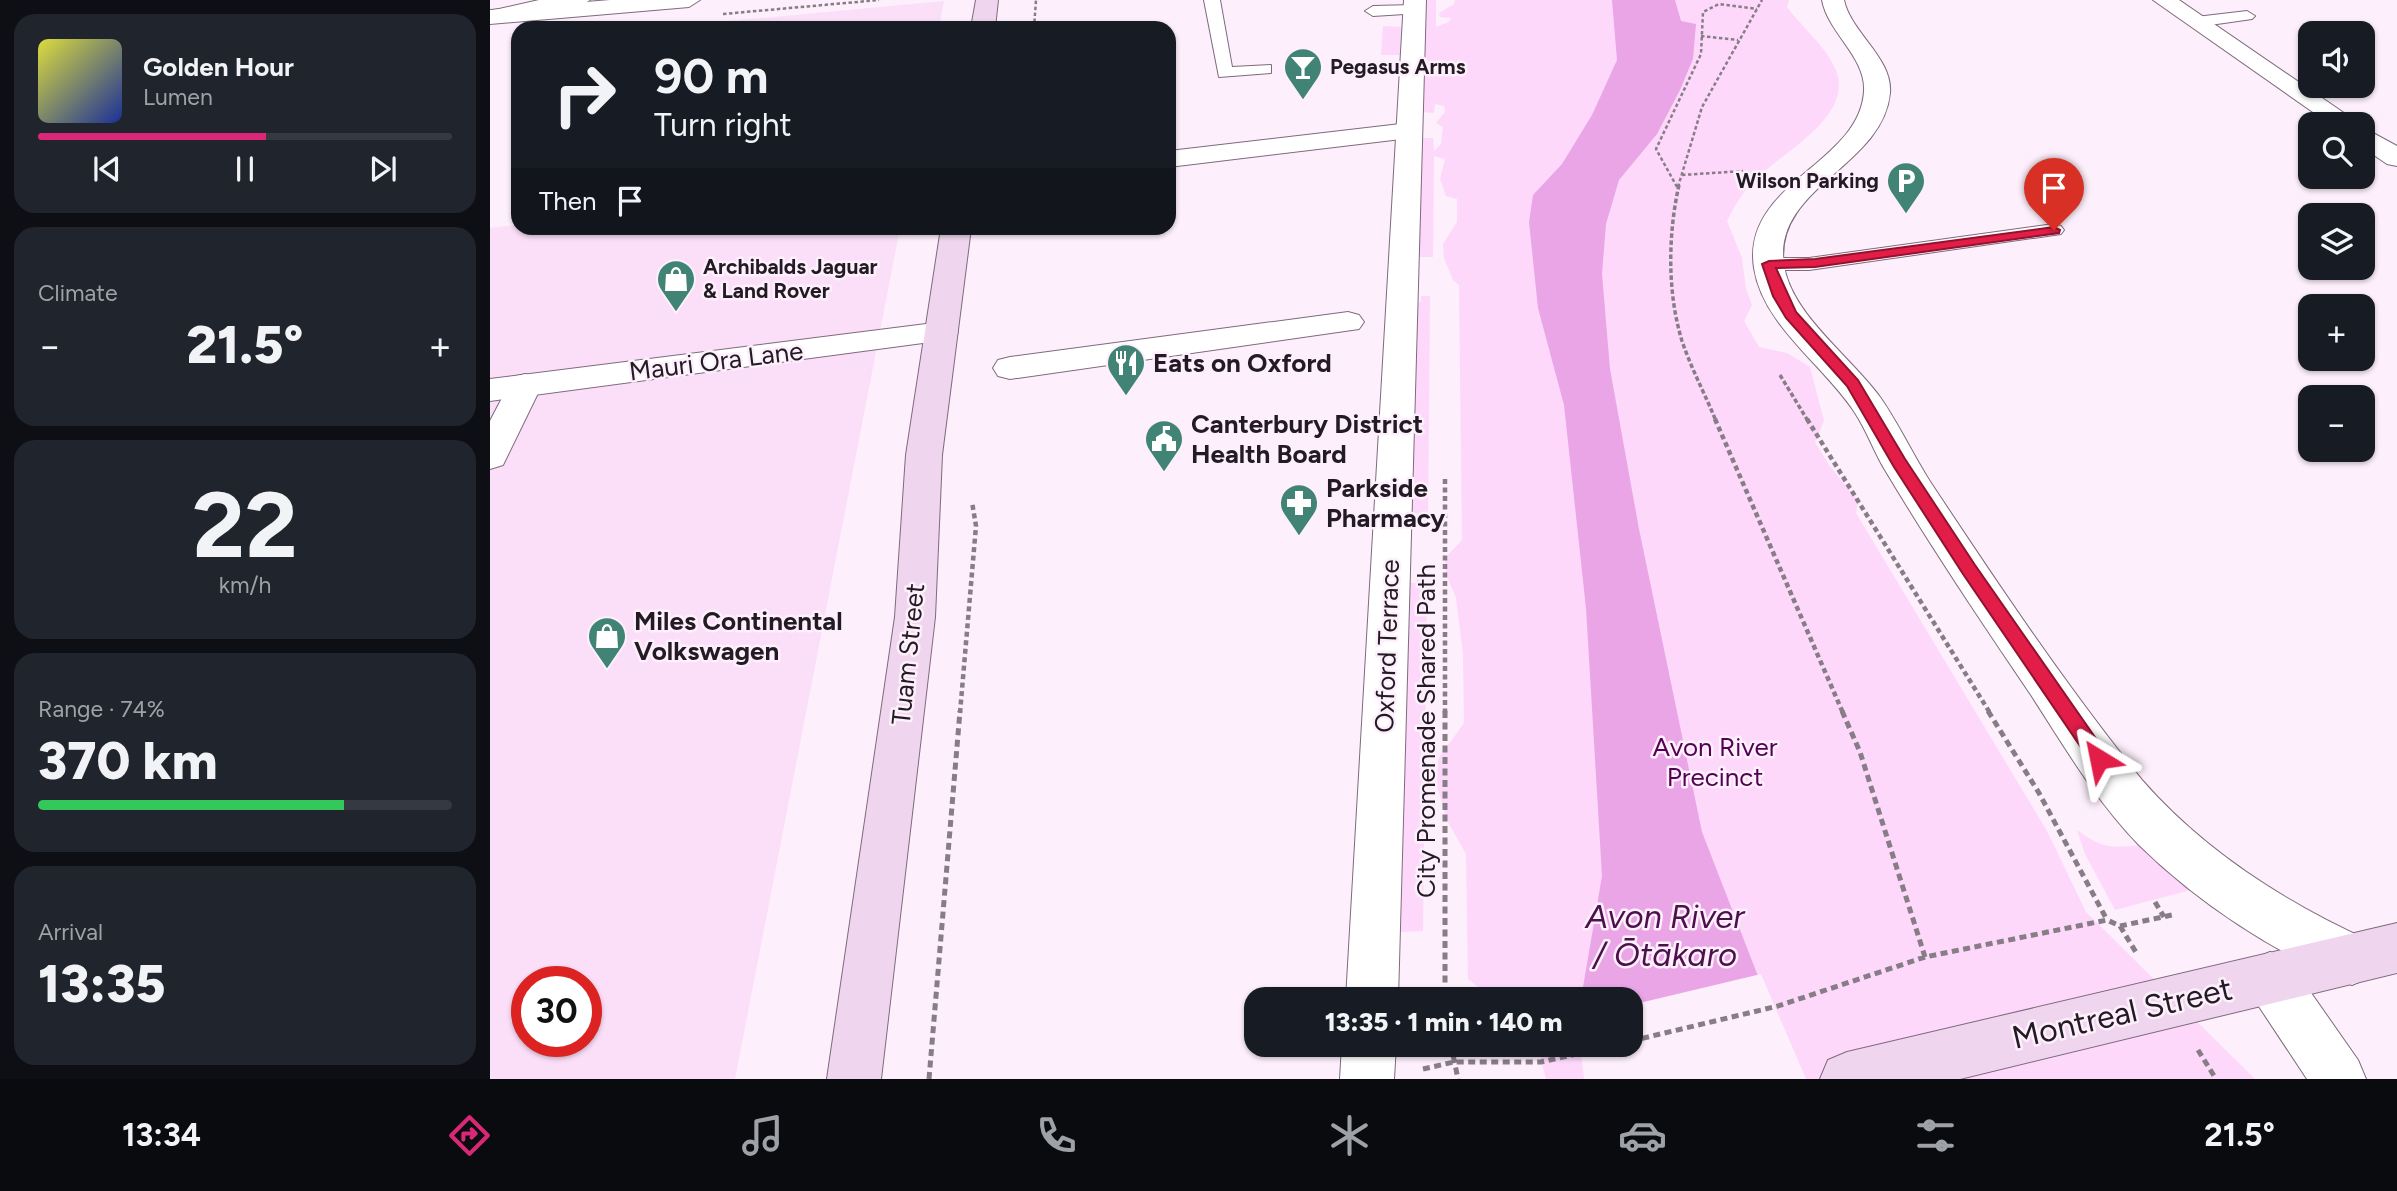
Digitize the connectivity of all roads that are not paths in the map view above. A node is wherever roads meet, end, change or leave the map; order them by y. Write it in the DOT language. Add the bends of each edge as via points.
graph roads {
  1 [pos="582,0"];
  2 [pos="689,0"];
  3 [pos="987,0"];
  4 [pos="1212,0"];
  5 [pos="1833,0"];
  6 [pos="2164,0"];
  7 [pos="1415,5"];
  8 [pos="1373,11"];
  9 [pos="2247,16"];
  10 [pos="490,17"];
  11 [pos="984,21"];
  12 [pos="2196,22"];
  13 [pos="1265,69"];
  14 [pos="2329,112"];
  15 [pos="1409,131"];
  16 [pos="2375,144"];
  17 [pos="1176,158"];
  18 [pos="2397,158"];
  19 [pos="2054,230"];
  20 [pos="955,235"];
  21 [pos="1769,264"];
  22 [pos="1348,322"];
  23 [pos="942,332"];
  24 [pos="1010,368"];
  25 [pos="525,385"];
  26 [pos="490,390"];
  27 [pos="490,456"];
  28 [pos="2375,953"];
  29 [pos="2270,978"];
  30 [pos="1373,987"];
  31 [pos="1378,1057"];
  32 [pos="1392,1075"];
  33 [pos="854,1079"];
  34 [pos="1847,1079"];
  35 [pos="2339,1079"];
  1 -- 10 [label="lane" via="541,4"];
  2 -- 10 [label="street"];
  3 -- 11 [label="main road"];
  4 -- 13 [label="lane" via="1225,73"];
  5 -- 21 [label="street" via="1841,25 1877,80 1877,97 1863,130 1778,218 1770,239"];
  6 -- 12 [label="street"];
  7 -- 8 [label="lane"];
  7 -- 15 [label="street, Oxford Terrace"];
  9 -- 12 [label="lane"];
  12 -- 14 [label="street"];
  15 -- 17 [label="street"];
  15 -- 30 [label="street, Oxford Terrace"];
  16 -- 18 [label="street"];
  19 -- 21 [label="lane" via="1815,263"];
  20 -- 23 [label="main road, Tuam Street"];
  21 -- 28 [label="street" via="1791,315 1853,383 1899,463 2124,793 2154,827 2271,919 2305,938"];
  22 -- 24 [label="street"];
  23 -- 25 [label="street, Mauri Ora Lane"];
  23 -- 33 [label="main road, Tuam Street" via="925,455 915,617"];
  25 -- 26 [label="street, Mauri Ora Lane"];
  25 -- 27 [label="street"];
  28 -- 29 [label="main road, Montreal Street"];
  29 -- 34 [label="main road, Montreal Street"];
  29 -- 35 [label="street"];
  31 -- 32 [label="street"];
}
